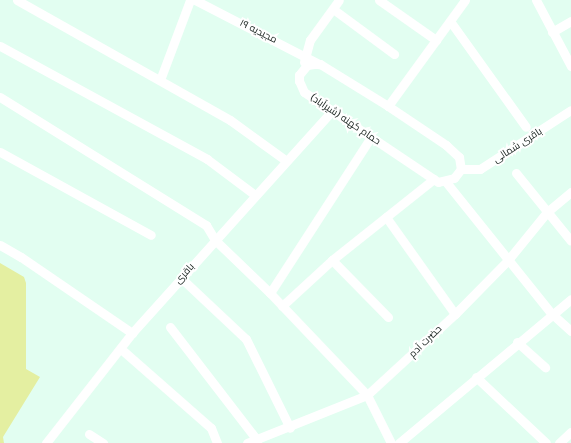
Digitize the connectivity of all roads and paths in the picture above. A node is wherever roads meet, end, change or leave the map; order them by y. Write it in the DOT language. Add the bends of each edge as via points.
graph roads {
  1 [pos="17,0"];
  2 [pos="190,0"];
  3 [pos="196,0"];
  4 [pos="379,0"];
  5 [pos="465,0"];
  6 [pos="536,0"];
  7 [pos="336,3"];
  8 [pos="571,21"];
  9 [pos="450,22"];
  10 [pos="552,32"];
  11 [pos="436,40"];
  12 [pos="0,46"];
  13 [pos="394,54"];
  14 [pos="306,57"];
  15 [pos="320,64"];
  16 [pos="571,66"];
  17 [pos="302,69"];
  18 [pos="160,80"];
  19 [pos="0,98"];
  20 [pos="388,106"];
  21 [pos="332,110"];
  22 [pos="571,110"];
  23 [pos="526,127"];
  24 [pos="371,137"];
  25 [pos="0,152"];
  26 [pos="286,160"];
  27 [pos="461,169"];
  28 [pos="516,173"];
  29 [pos="434,179"];
  30 [pos="446,182"];
  31 [pos="571,192"];
  32 [pos="255,195"];
  33 [pos="547,212"];
  34 [pos="386,217"];
  35 [pos="151,234"];
  36 [pos="215,240"];
  37 [pos="571,241"];
  38 [pos="0,245"];
  39 [pos="332,260"];
  40 [pos="508,260"];
  41 [pos="181,278"];
  42 [pos="270,293"];
  43 [pos="571,299"];
  44 [pos="282,306"];
  45 [pos="551,313"];
  46 [pos="455,314"];
  47 [pos="388,316"];
  48 [pos="170,327"];
  49 [pos="571,331"];
  50 [pos="132,333"];
  51 [pos="517,342"];
  52 [pos="121,348"];
  53 [pos="545,367"];
  54 [pos="476,377"];
  55 [pos="367,395"];
  56 [pos="290,428"];
  57 [pos="571,432"];
  58 [pos="89,434"];
  59 [pos="257,440"];
  60 [pos="46,443"];
  61 [pos="102,443"];
  62 [pos="217,443"];
  63 [pos="247,443"];
  64 [pos="391,443"];
  65 [pos="398,443"];
  66 [pos="546,443"];
  67 [pos="559,443"];
  1 -- 18 [label="street"];
  2 -- 18 [label="street"];
  3 -- 14 [label="street, مجیدیه ۱۹"];
  4 -- 11 [label="street"];
  5 -- 9 [label="street"];
  6 -- 10 [label="street"];
  7 -- 13 [label="street"];
  7 -- 14 [label="street" via="310,40"];
  8 -- 10 [label="street"];
  9 -- 11 [label="street"];
  9 -- 23 [label="street"];
  10 -- 16 [label="street"];
  11 -- 20 [label="street"];
  12 -- 32 [label="street" via="207,159"];
  14 -- 15 [label="street, مجیدیه ۱۹"];
  14 -- 17 [label="street"];
  15 -- 17 [label="street" via="308,65"];
  15 -- 20 [label="street"];
  17 -- 21 [label="street, حمام کهنه (شیرآباد)" via="298,81 300,87"];
  18 -- 26 [label="street" via="230,120"];
  19 -- 36 [label="street" via="206,225"];
  20 -- 27 [label="street" via="459,157"];
  21 -- 24 [label="street, حمام کهنه (شیرآباد)"];
  21 -- 26 [label="street, باقری"];
  22 -- 27 [label="street, باقری شمالی" via="480,169"];
  24 -- 29 [label="street, حمام کهنه (شیرآباد)"];
  24 -- 42 [label="street"];
  25 -- 35 [label="street"];
  26 -- 32 [label="street, باقری"];
  27 -- 30 [label="street" via="454,178"];
  28 -- 33 [label="street"];
  29 -- 30 [label="street, حمام کهنه (شیرآباد)"];
  29 -- 34 [label="street"];
  30 -- 40 [label="street"];
  31 -- 33 [label="street, حضرت آدم"];
  32 -- 36 [label="street, باقری"];
  33 -- 37 [label="street"];
  33 -- 40 [label="street, حضرت آدم"];
  34 -- 39 [label="street"];
  34 -- 46 [label="street"];
  36 -- 41 [label="street, باقری"];
  36 -- 42 [label="street"];
  38 -- 50 [label="street" via="22,257"];
  39 -- 44 [label="street"];
  39 -- 47 [label="street"];
  40 -- 45 [label="street"];
  40 -- 46 [label="street, حضرت آدم"];
  41 -- 50 [label="street, باقری"];
  41 -- 56 [label="street" via="246,340"];
  42 -- 44 [label="street"];
  43 -- 45 [label="street"];
  44 -- 55 [label="street"];
  45 -- 49 [label="street"];
  45 -- 51 [label="street"];
  46 -- 55 [label="street, حضرت آدم"];
  48 -- 59 [label="street"];
  50 -- 52 [label="street, باقری"];
  51 -- 53 [label="street"];
  51 -- 54 [label="street"];
  52 -- 60 [label="street, باقری"];
  52 -- 62 [label="street" via="211,428"];
  54 -- 65 [label="street"];
  54 -- 66 [label="street"];
  55 -- 56 [label="street, حضرت آدم"];
  55 -- 64 [label="street"];
  56 -- 59 [label="street, حضرت آدم"];
  57 -- 67 [label="street"];
  58 -- 61 [label="street"];
  59 -- 63 [label="street, حضرت آدم"];
}
